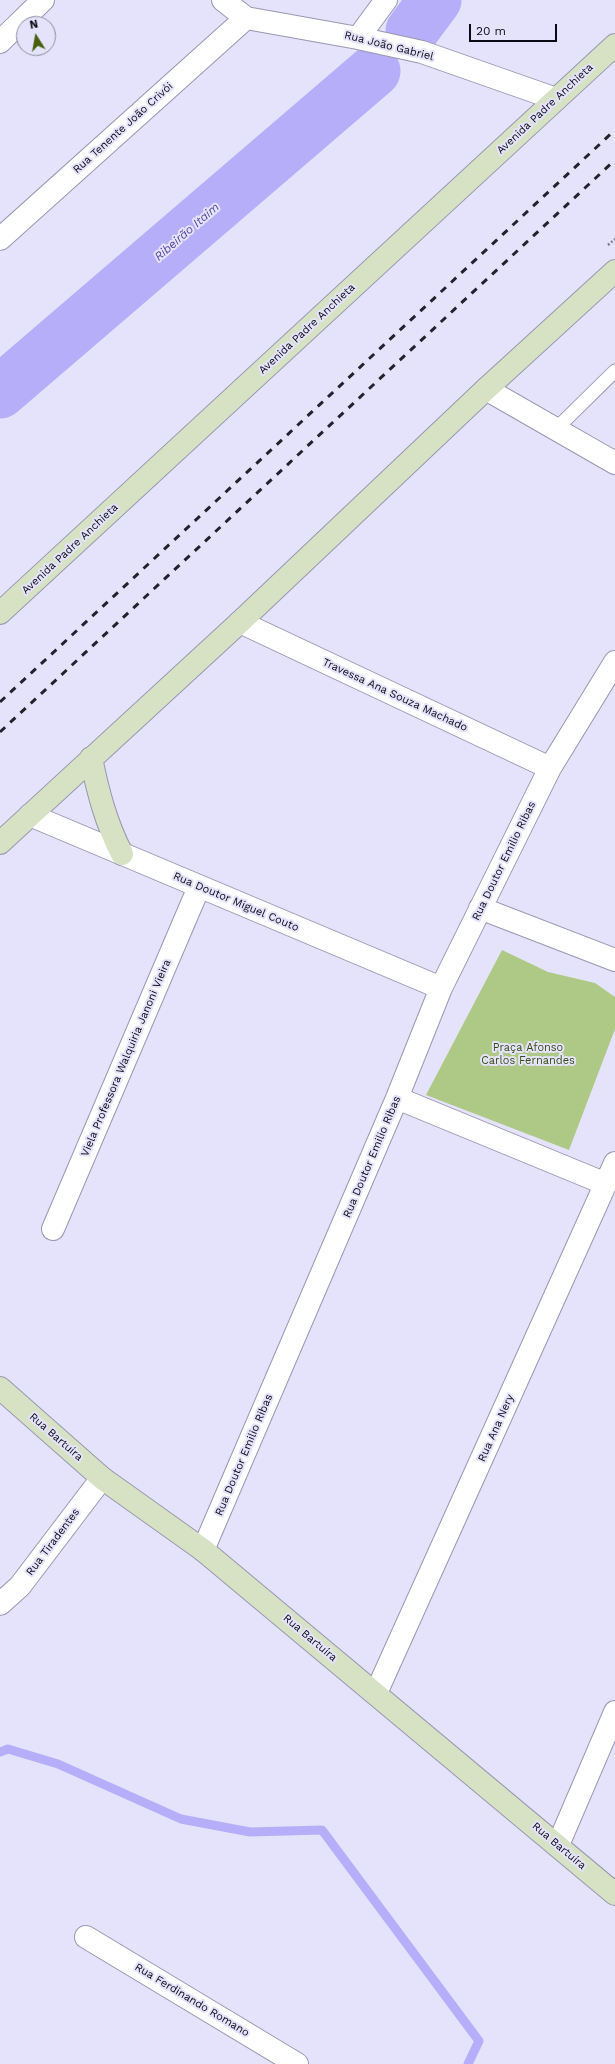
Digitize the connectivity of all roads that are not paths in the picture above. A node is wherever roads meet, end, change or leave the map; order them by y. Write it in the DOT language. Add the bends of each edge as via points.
graph roads {
  1 [pos="43,0"];
  2 [pos="223,0"];
  3 [pos="386,0"];
  4 [pos="246,18"];
  5 [pos="358,38"];
  6 [pos="0,42"];
  7 [pos="615,45"];
  8 [pos="556,99"];
  9 [pos="0,239"];
  10 [pos="615,271"];
  11 [pos="615,371"];
  12 [pos="486,389"];
  13 [pos="556,429"];
  14 [pos="615,463"];
  15 [pos="0,613"];
  16 [pos="240,622"];
  17 [pos="615,662"];
  18 [pos="91,758"];
  19 [pos="550,768"];
  20 [pos="30,816"];
  21 [pos="0,843"];
  22 [pos="122,854"];
  23 [pos="199,887"];
  24 [pos="480,908"];
  25 [pos="615,960"];
  26 [pos="441,988"];
  27 [pos="397,1098"];
  28 [pos="615,1163"];
  29 [pos="606,1184"];
  30 [pos="53,1228"];
  31 [pos="0,1388"];
  32 [pos="102,1478"];
  33 [pos="203,1550"];
  34 [pos="0,1604"];
  35 [pos="376,1693"];
  36 [pos="615,1712"];
  37 [pos="558,1845"];
  38 [pos="615,1894"];
  39 [pos="86,1937"];
  40 [pos="297,2064"];
  1 -- 6 [label="street"];
  2 -- 4 [label="street, Rua João Gabriel"];
  3 -- 5 [label="street"];
  4 -- 5 [label="street, Rua João Gabriel"];
  4 -- 9 [label="street, Rua Tenente João Crivói"];
  5 -- 8 [label="street, Rua João Gabriel" via="422,52"];
  7 -- 8 [label="main road, Avenida Padre Anchieta"];
  8 -- 15 [label="main road, Avenida Padre Anchieta"];
  10 -- 12 [label="main road"];
  11 -- 13 [label="lane"];
  12 -- 13 [label="street"];
  12 -- 16 [label="main road"];
  13 -- 14 [label="street"];
  16 -- 18 [label="main road"];
  16 -- 19 [label="street, Travessa Ana Souza Machado"];
  17 -- 19 [label="street, Rua Doutor Emilio Ribas"];
  18 -- 20 [label="main road"];
  18 -- 22 [label="main road" via="103,811"];
  19 -- 24 [label="street, Rua Doutor Emilio Ribas"];
  20 -- 21 [label="main road"];
  20 -- 22 [label="street, Rua Doutor Miguel Couto"];
  22 -- 23 [label="street, Rua Doutor Miguel Couto"];
  23 -- 26 [label="street, Rua Doutor Miguel Couto"];
  23 -- 30 [label="street, Viela Professora Walquiria Janoni Vieira"];
  24 -- 25 [label="street"];
  24 -- 26 [label="street, Rua Doutor Emilio Ribas"];
  26 -- 27 [label="street, Rua Doutor Emilio Ribas"];
  27 -- 29 [label="street"];
  27 -- 33 [label="street, Rua Doutor Emilio Ribas"];
  28 -- 29 [label="street, Rua Ana Nery"];
  29 -- 35 [label="street, Rua Ana Nery"];
  31 -- 32 [label="main road, Rua Bartuíra"];
  32 -- 33 [label="main road, Rua Bartuíra"];
  32 -- 34 [label="street, Rua Tiradentes" via="20,1586"];
  33 -- 35 [label="main road, Rua Bartuíra"];
  35 -- 37 [label="main road, Rua Bartuíra"];
  36 -- 37 [label="street"];
  37 -- 38 [label="main road, Rua Bartuíra"];
  39 -- 40 [label="street, Rua Ferdinando Romano"];
}
